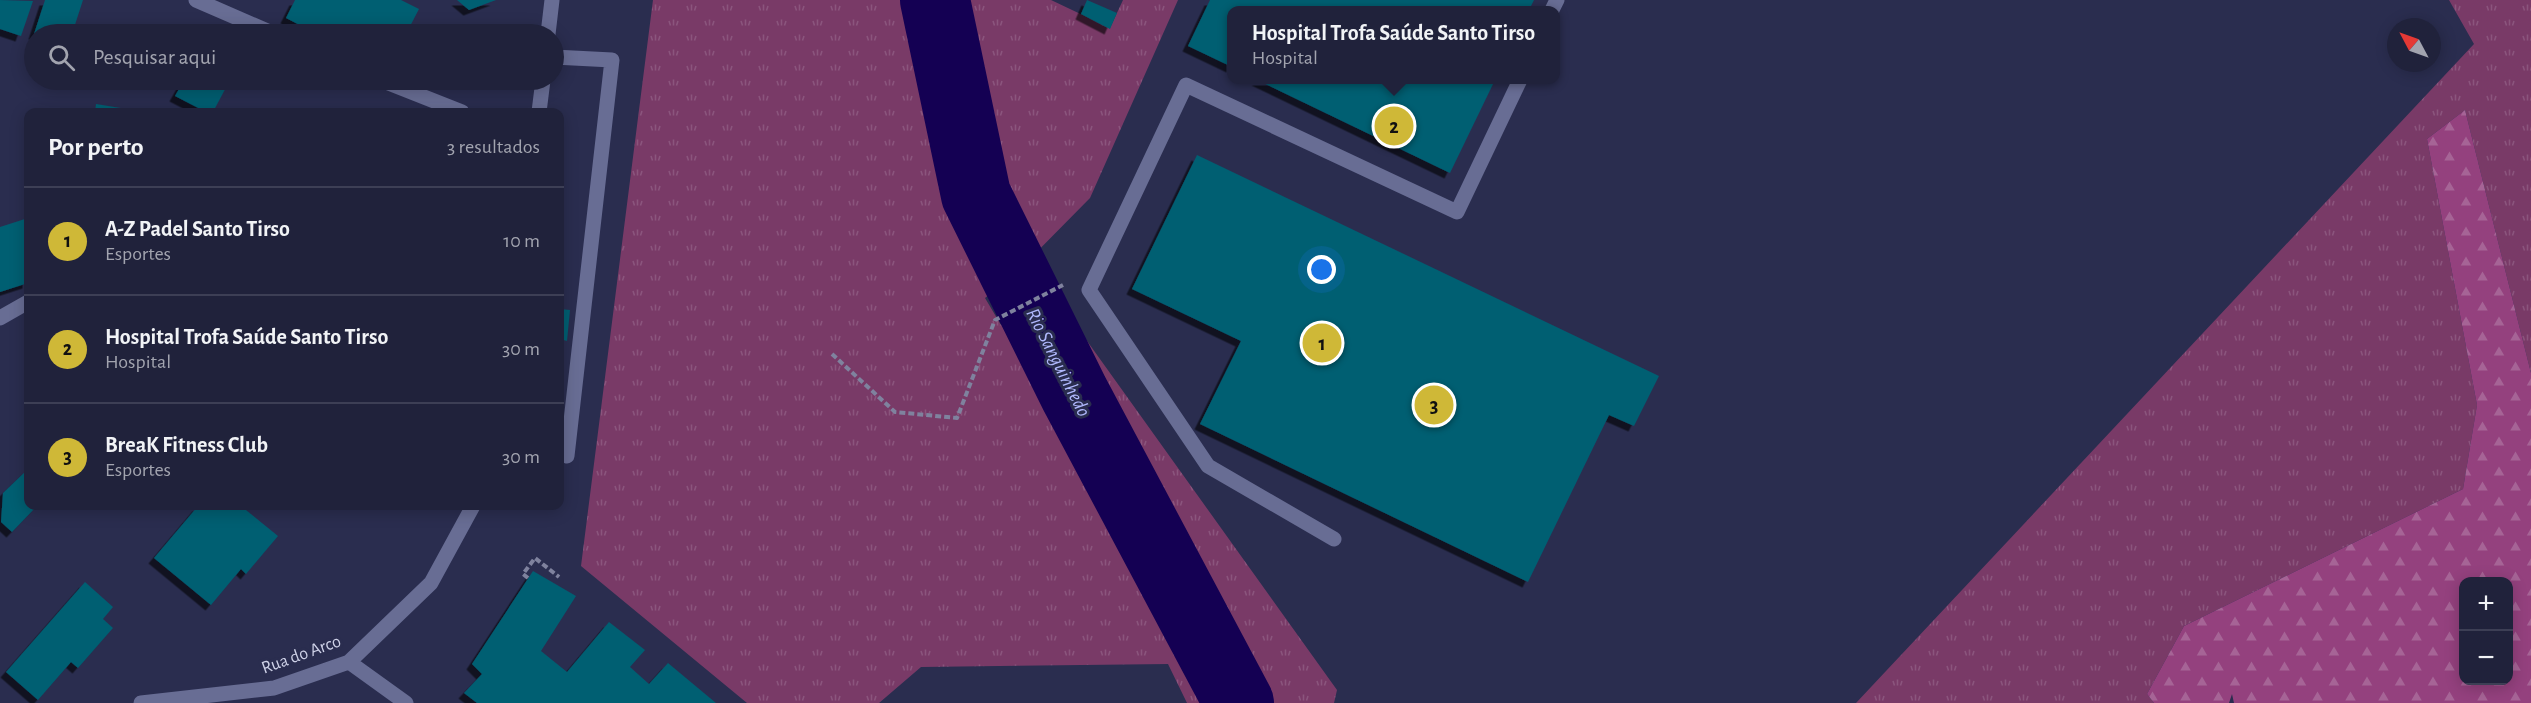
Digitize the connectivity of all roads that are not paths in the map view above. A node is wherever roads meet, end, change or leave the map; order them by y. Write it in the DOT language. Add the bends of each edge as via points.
graph roads {
  1 [pos="196,0"];
  2 [pos="552,0"];
  3 [pos="251,24"];
  4 [pos="549,24"];
  5 [pos="564,58"];
  6 [pos="1518,84"];
  7 [pos="406,90"];
  8 [pos="542,90"];
  9 [pos="452,108"];
  10 [pos="540,108"];
  11 [pos="24,304"];
  12 [pos="0,318"];
  13 [pos="564,455"];
  14 [pos="471,510"];
  15 [pos="1334,539"];
  16 [pos="349,662"];
  17 [pos="141,703"];
  18 [pos="406,703"];
  1 -- 3 [label="street"];
  2 -- 4 [label="street"];
  5 -- 13 [label="street" via="612,60 567,456"];
  6 -- 15 [label="street" via="1457,212 1186,85 1089,290 1208,466"];
  7 -- 9 [label="street"];
  8 -- 10 [label="street"];
  11 -- 12 [label="street"];
  14 -- 16 [label="street, Rua do Arco" via="431,583"];
  16 -- 17 [label="street, Rua do Arco" via="274,688"];
  16 -- 18 [label="street"];
}
